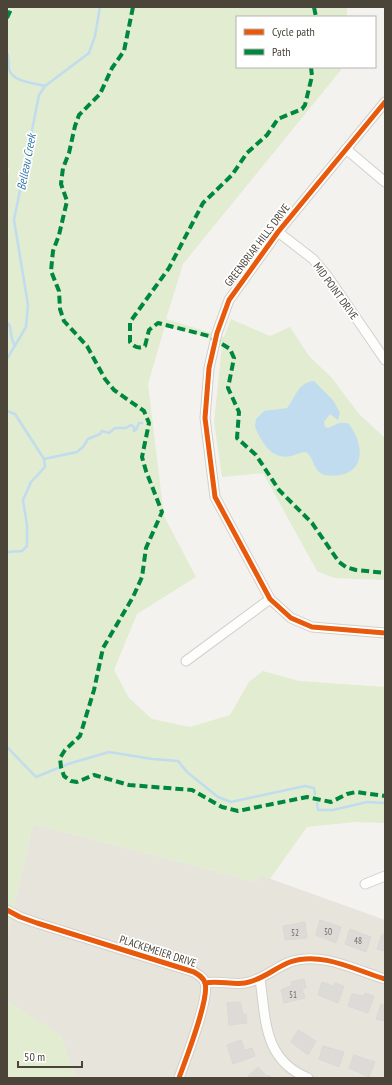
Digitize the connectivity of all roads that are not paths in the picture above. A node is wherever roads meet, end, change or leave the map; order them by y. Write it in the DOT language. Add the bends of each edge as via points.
graph roads {
  1 [pos="385,102"];
  2 [pos="346,149"];
  3 [pos="385,182"];
  4 [pos="278,232"];
  5 [pos="385,360"];
  6 [pos="270,599"];
  7 [pos="385,633"];
  8 [pos="186,661"];
  9 [pos="385,876"];
  10 [pos="364,884"];
  11 [pos="7,910"];
  12 [pos="260,979"];
  13 [pos="385,979"];
  14 [pos="205,982"];
  15 [pos="180,1078"];
  16 [pos="308,1078"];
  1 -- 2 [label="street, GREENBRIAR HILLS DRIVE"];
  2 -- 3 [label="street"];
  2 -- 4 [label="street, GREENBRIAR HILLS DRIVE"];
  4 -- 5 [label="street, MID POINT DRIVE" via="313,259"];
  4 -- 6 [label="street, GREENBRIAR HILLS DRIVE" via="236,289 224,312 209,368 205,401 215,497"];
  6 -- 7 [label="street, GREENBRIAR HILLS DRIVE" via="291,618 312,627"];
  6 -- 8 [label="street"];
  9 -- 10 [label="street"];
  11 -- 14 [label="street, PLACKEMEIER DRIVE" via="38,923 194,972"];
  12 -- 13 [label="street" via="284,965 312,958"];
  12 -- 14 [label="street" via="245,983"];
  12 -- 16 [label="street" via="264,1020 271,1043 286,1064"];
  14 -- 15 [label="street" via="203,1006"];
}
